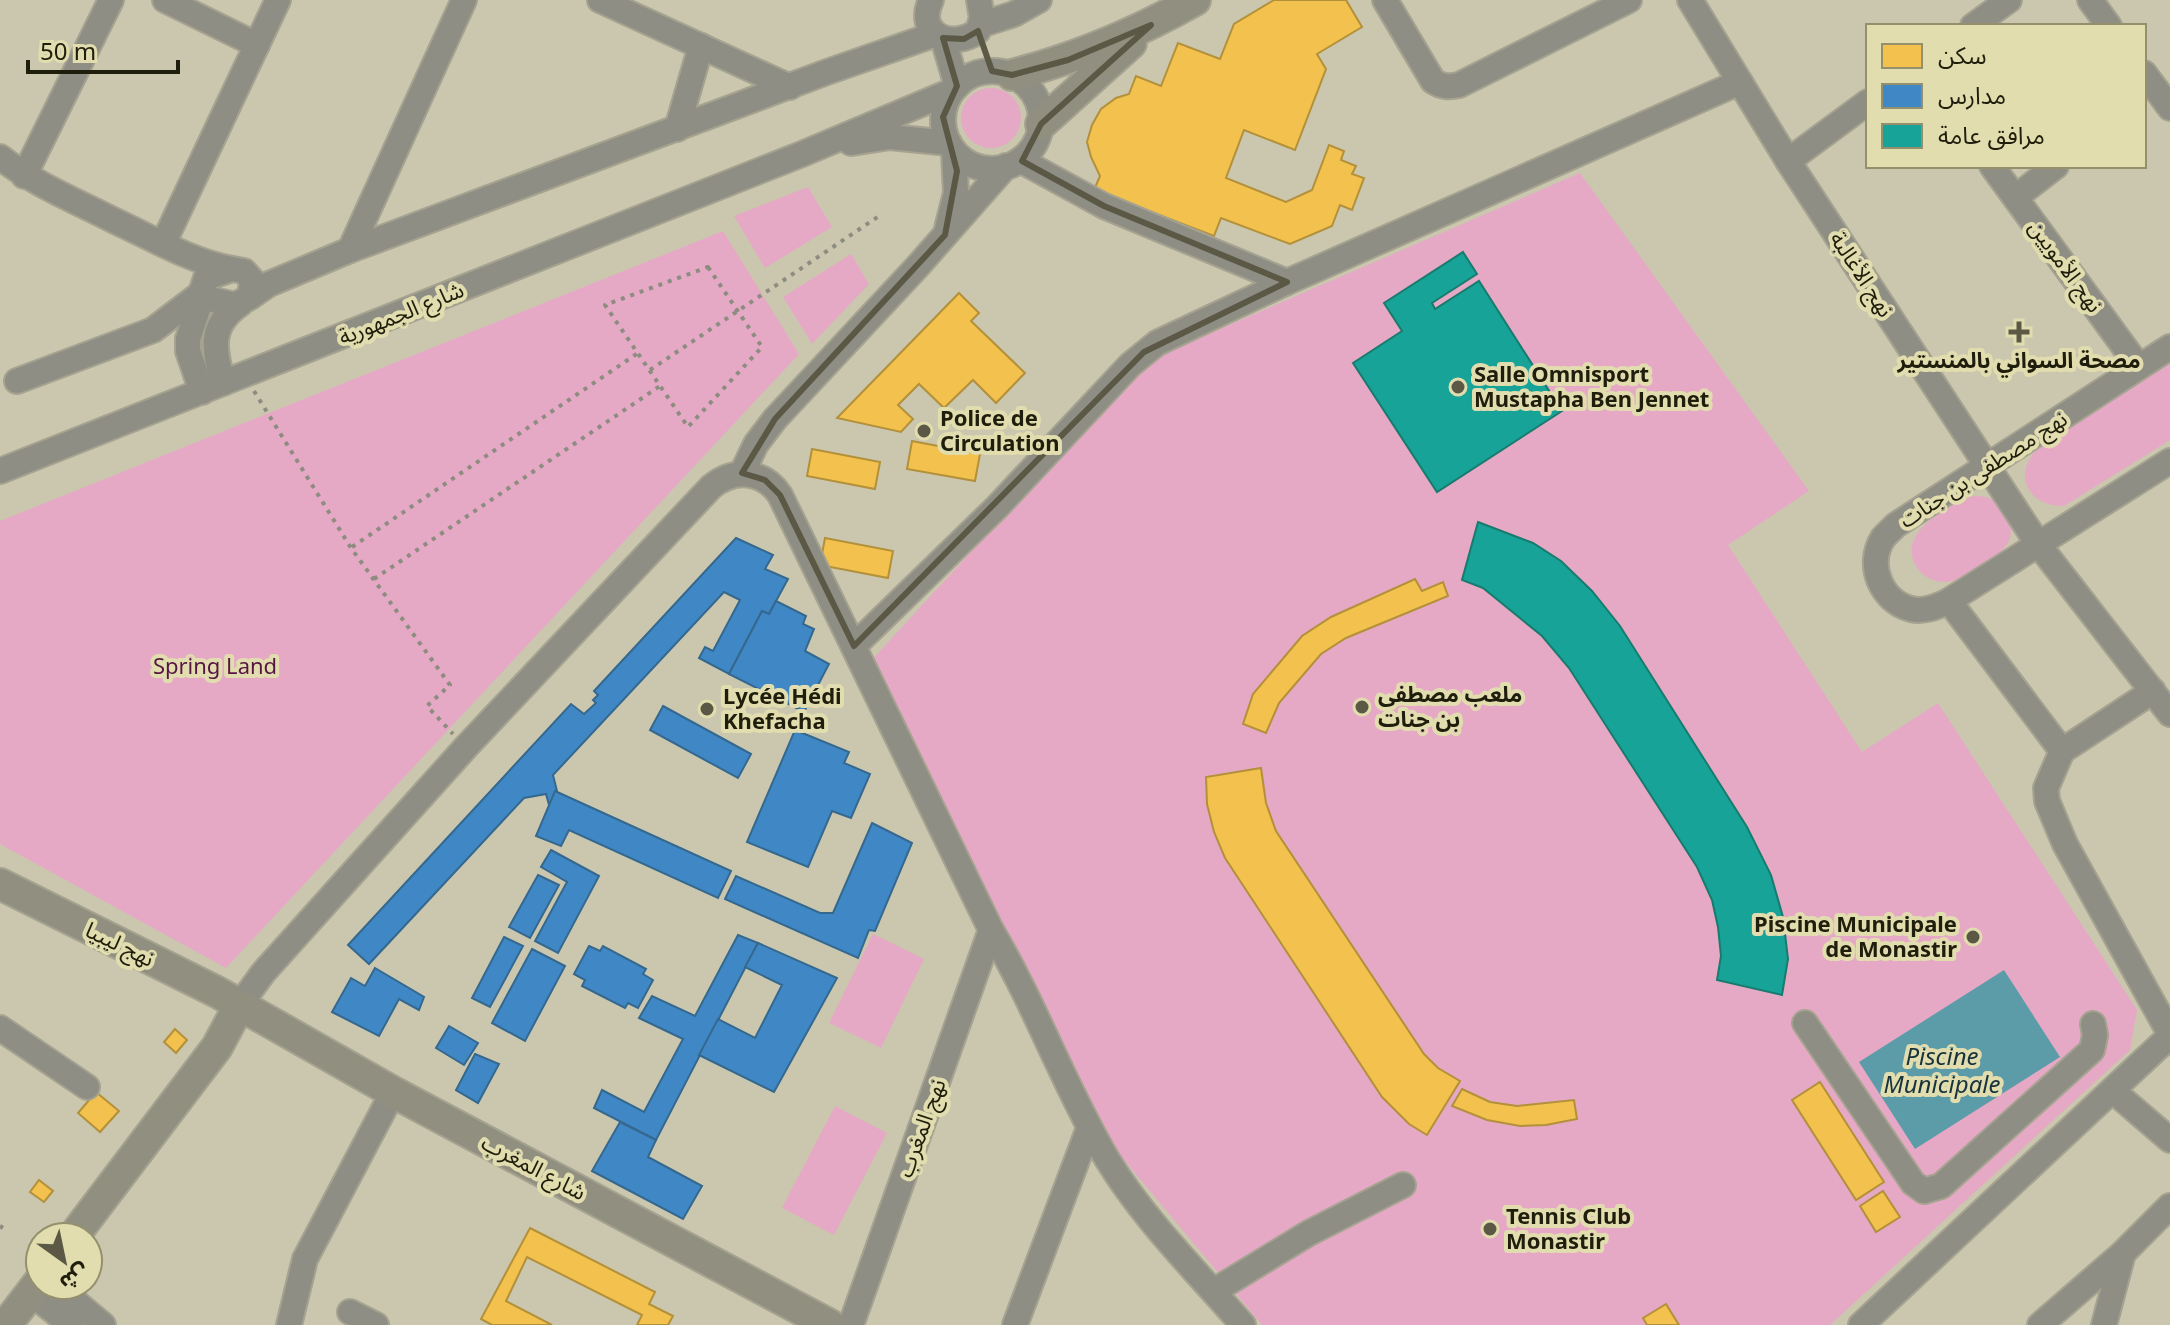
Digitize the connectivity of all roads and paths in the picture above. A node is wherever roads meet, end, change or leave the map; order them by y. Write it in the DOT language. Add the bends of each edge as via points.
graph roads {
  1 [pos="111,0"];
  2 [pos="165,0"];
  3 [pos="278,0"];
  4 [pos="600,0"];
  5 [pos="979,0"];
  6 [pos="1025,0"];
  7 [pos="1038,0"];
  8 [pos="1195,0"];
  9 [pos="1385,0"];
  10 [pos="1629,0"];
  11 [pos="1690,0"];
  12 [pos="2009,0"];
  13 [pos="2090,0"];
  14 [pos="463,1"];
  15 [pos="932,16"];
  16 [pos="1976,24"];
  17 [pos="2108,24"];
  18 [pos="1151,25"];
  19 [pos="979,28"];
  20 [pos="257,45"];
  21 [pos="701,46"];
  22 [pos="1002,73"];
  23 [pos="1740,82"];
  24 [pos="2153,83"];
  25 [pos="790,87"];
  26 [pos="954,88"];
  27 [pos="1866,103"];
  28 [pos="2170,108"];
  29 [pos="677,129"];
  30 [pos="952,148"];
  31 [pos="1025,148"];
  32 [pos="802,154"];
  33 [pos="0,157"];
  34 [pos="1788,161"];
  35 [pos="1994,168"];
  36 [pos="2053,168"];
  37 [pos="24,176"];
  38 [pos="2016,197"];
  39 [pos="882,214"];
  40 [pos="945,235"];
  41 [pos="173,249"];
  42 [pos="350,250"];
  43 [pos="300,269"];
  44 [pos="238,270"];
  45 [pos="1287,282"];
  46 [pos="203,292"];
  47 [pos="245,300"];
  48 [pos="738,311"];
  49 [pos="2170,347"];
  50 [pos="638,353"];
  51 [pos="2139,367"];
  52 [pos="650,370"];
  53 [pos="17,381"];
  54 [pos="223,383"];
  55 [pos="660,386"];
  56 [pos="2170,462"];
  57 [pos="1987,466"];
  58 [pos="0,471"];
  59 [pos="742,473"];
  60 [pos="2038,544"];
  61 [pos="351,548"];
  62 [pos="374,579"];
  63 [pos="1949,601"];
  64 [pos="854,646"];
  65 [pos="2153,691"];
  66 [pos="2170,714"];
  67 [pos="466,747"];
  68 [pos="2062,751"];
  69 [pos="0,884"];
  70 [pos="991,930"];
  71 [pos="239,1006"];
  72 [pos="1805,1023"];
  73 [pos="2093,1024"];
  74 [pos="0,1028"];
  75 [pos="2170,1035"];
  76 [pos="87,1087"];
  77 [pos="2113,1091"];
  78 [pos="393,1092"];
  79 [pos="1089,1128"];
  80 [pos="2170,1140"];
  81 [pos="1403,1185"];
  82 [pos="2170,1206"];
  83 [pos="85,1221"];
  84 [pos="2123,1253"];
  85 [pos="1214,1291"];
  86 [pos="28,1301"];
  87 [pos="53,1301"];
  88 [pos="65,1301"];
  89 [pos="350,1312"];
  90 [pos="6,1325"];
  91 [pos="71,1325"];
  92 [pos="103,1325"];
  93 [pos="289,1325"];
  94 [pos="376,1325"];
  95 [pos="830,1325"];
  96 [pos="851,1325"];
  97 [pos="1015,1325"];
  98 [pos="1243,1325"];
  99 [pos="1861,1325"];
  100 [pos="2040,1325"];
  101 [pos="2104,1325"];
  1 -- 37 [label="street"];
  2 -- 20 [label="street"];
  3 -- 20 [label="street"];
  4 -- 21 [label="street"];
  5 -- 19 [label="street"];
  6 -- 7 [label="street"];
  7 -- 19 [label="street"];
  8 -- 18 [label="main road"];
  9 -- 10 [label="street" via="1433,81 1450,87"];
  11 -- 23 [label="street, نهج الأغالبة"];
  12 -- 16 [label="street"];
  13 -- 17 [label="street"];
  14 -- 42 [label="street"];
  15 -- 19 [label="street" via="964,39"];
  15 -- 25 [label="street" via="875,55"];
  15 -- 26 [label="street"];
  18 -- 22 [label="main road" via="1068,60"];
  18 -- 31 [label="main road"];
  19 -- 22 [label="street"];
  20 -- 41 [label="street"];
  21 -- 25 [label="street"];
  21 -- 29 [label="street"];
  22 -- 26 [label="street" via="967,77"];
  22 -- 31 [label="street" via="1025,83 1040,109"];
  23 -- 34 [label="street, نهج الأغالبة"];
  23 -- 45 [label="street"];
  24 -- 28 [label="street"];
  25 -- 29 [label="street"];
  26 -- 30 [label="street" via="943,117"];
  26 -- 32 [label="street, شارع الجمهورية"];
  27 -- 34 [label="street"];
  29 -- 42 [label="street"];
  30 -- 31 [label="street" via="976,166 991,169"];
  30 -- 32 [label="street, شارع الجمهورية" via="890,137"];
  30 -- 40 [label="street" via="956,193"];
  31 -- 40 [label="street"];
  31 -- 45 [label="street" via="1070,189"];
  32 -- 54 [label="street, شارع الجمهورية"];
  33 -- 37 [label="street"];
  34 -- 57 [label="street, نهج الأغالبة"];
  35 -- 38 [label="street, نهج الأمويين"];
  36 -- 38 [label="street"];
  37 -- 41 [label="street"];
  38 -- 51 [label="street, نهج الأمويين"];
  39 -- 48 [label="path"];
  40 -- 59 [label="street" via="775,419"];
  41 -- 44 [label="street"];
  41 -- 46 [label="street" via="193,265"];
  42 -- 43 [label="street"];
  43 -- 44 [label="street"];
  43 -- 47 [label="street"];
  44 -- 46 [label="street" via="206,278"];
  44 -- 47 [label="street" via="252,280"];
  45 -- 64 [label="street" via="1144,352 997,507"];
  46 -- 47 [label="street" via="214,302"];
  46 -- 53 [label="street" via="153,330"];
  46 -- 54 [label="street" via="188,351"];
  47 -- 54 [label="street" via="229,312 215,339"];
  48 -- 50 [label="path" via="708,267 605,305"];
  48 -- 52 [label="path"];
  48 -- 55 [label="path" via="762,347 688,427"];
  49 -- 51 [label="street, نهج مصطفى بن جنات"];
  50 -- 52 [label="path"];
  50 -- 61 [label="path"];
  51 -- 57 [label="street, نهج مصطفى بن جنات"];
  52 -- 55 [label="path"];
  54 -- 58 [label="street, شارع الجمهورية"];
  54 -- 61 [label="path"];
  55 -- 62 [label="path"];
  56 -- 60 [label="street, نهج مصطفى بن جنات"];
  57 -- 60 [label="street, نهج الأغالبة"];
  57 -- 63 [label="street, نهج مصطفى بن جنات" via="1896,525 1876,555 1883,590 1896,602 1912,610"];
  59 -- 64 [label="street" via="765,480 780,495"];
  59 -- 67 [label="street" via="711,487"];
  60 -- 63 [label="street, نهج مصطفى بن جنات"];
  60 -- 65 [label="street, نهج الأغالبة"];
  61 -- 62 [label="path"];
  62 -- 67 [label="path" via="450,685 427,706"];
  63 -- 68 [label="street"];
  64 -- 70 [label="street"];
  65 -- 66 [label="street, نهج الأغالبة"];
  65 -- 68 [label="street"];
  67 -- 71 [label="street"];
  68 -- 75 [label="street" via="2046,788 2047,801"];
  69 -- 71 [label="main road, نهج ليبيا"];
  70 -- 79 [label="street" via="1016,971"];
  70 -- 96 [label="street, نهج المغرب"];
  71 -- 78 [label="main road, شارع المغرب"];
  71 -- 83 [label="main road" via="217,1047"];
  72 -- 73 [label="street" via="1913,1183 1924,1191 1941,1186 2092,1050"];
  74 -- 76 [label="street"];
  75 -- 77 [label="street"];
  77 -- 80 [label="street"];
  77 -- 99 [label="street"];
  78 -- 93 [label="street" via="305,1259"];
  78 -- 95 [label="main road, شارع المغرب"];
  79 -- 85 [label="street" via="1126,1188"];
  79 -- 97 [label="street"];
  81 -- 85 [label="street" via="1309,1233"];
  82 -- 84 [label="street"];
  84 -- 100 [label="street"];
  84 -- 101 [label="street"];
  85 -- 98 [label="street"];
  86 -- 90 [label="main road"];
  87 -- 91 [label="street"];
  88 -- 92 [label="street"];
  89 -- 94 [label="street"];
}
